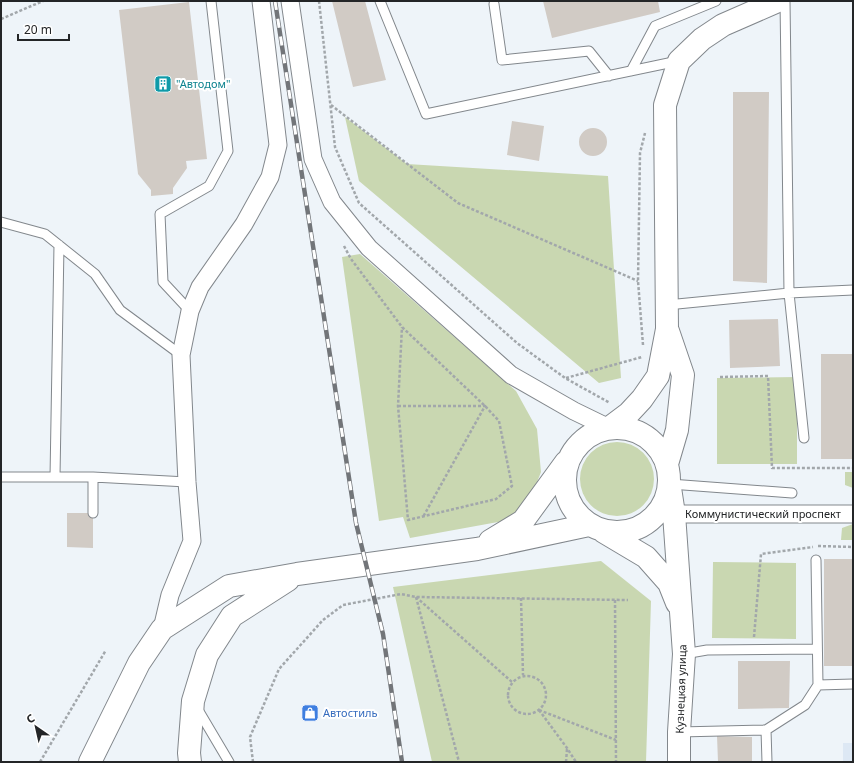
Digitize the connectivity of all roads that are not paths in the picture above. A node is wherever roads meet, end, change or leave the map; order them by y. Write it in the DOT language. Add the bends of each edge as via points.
graph roads {
  1 [pos="211,1"];
  2 [pos="261,1"];
  3 [pos="290,1"];
  4 [pos="380,1"];
  5 [pos="716,1"];
  6 [pos="778,1"];
  7 [pos="786,1"];
  8 [pos="494,4"];
  9 [pos="679,61"];
  10 [pos="631,71"];
  11 [pos="609,76"];
  12 [pos="1,222"];
  13 [pos="59,245"];
  14 [pos="853,290"];
  15 [pos="789,293"];
  16 [pos="667,305"];
  17 [pos="190,311"];
  18 [pos="667,329"];
  19 [pos="180,355"];
  20 [pos="609,428"];
  21 [pos="804,438"];
  22 [pos="570,456"];
  23 [pos="669,474"];
  24 [pos="1,477"];
  25 [pos="55,477"];
  26 [pos="93,477"];
  27 [pos="187,482"];
  28 [pos="792,493"];
  29 [pos="93,513"];
  30 [pos="674,514"];
  31 [pos="853,514"];
  32 [pos="595,528"];
  33 [pos="478,549"];
  34 [pos="816,560"];
  35 [pos="297,574"];
  36 [pos="682,616"];
  37 [pos="162,629"];
  38 [pos="817,649"];
  39 [pos="684,654"];
  40 [pos="853,684"];
  41 [pos="818,685"];
  42 [pos="193,701"];
  43 [pos="766,730"];
  44 [pos="679,732"];
  45 [pos="90,762"];
  46 [pos="190,762"];
  47 [pos="229,762"];
  48 [pos="679,762"];
  49 [pos="767,762"];
  1 -- 17 [label="lane" via="228,150 209,186 160,214 163,282"];
  2 -- 17 [label="street" via="278,145 270,177 244,224 200,287"];
  3 -- 20 [label="street" via="312,159 332,202 369,248 511,375"];
  4 -- 11 [label="lane" via="426,114"];
  5 -- 10 [label="lane" via="655,26"];
  6 -- 9 [label="main road" via="723,25 702,39"];
  7 -- 15 [label="lane"];
  8 -- 11 [label="lane" via="502,60 589,51"];
  9 -- 10 [label="lane"];
  9 -- 16 [label="main road" via="665,105"];
  10 -- 11 [label="lane"];
  12 -- 13 [label="lane" via="45,234"];
  13 -- 19 [label="lane" via="95,274 120,310"];
  13 -- 25 [label="lane"];
  14 -- 15 [label="lane"];
  15 -- 16 [label="lane"];
  15 -- 21 [label="lane"];
  16 -- 18 [label="main road"];
  17 -- 19 [label="street"];
  18 -- 20 [label="main road" via="658,376 629,413"];
  18 -- 23 [label="main road" via="683,375"];
  19 -- 27 [label="street"];
  20 -- 22 [label="main road" via="586,437"];
  20 -- 23 [label="main road" via="624,428 638,432 651,440 661,451"];
  22 -- 32 [label="main road" via="564,486 569,502 577,515"];
  22 -- 33 [label="main road" via="523,521"];
  23 -- 28 [label="lane"];
  23 -- 30 [label="main road, Кузнецкая улица"];
  23 -- 32 [label="main road" via="666,500 658,513 646,524 632,531 616,533"];
  24 -- 25 [label="lane"];
  25 -- 26 [label="lane"];
  26 -- 27 [label="lane"];
  26 -- 29 [label="lane"];
  27 -- 37 [label="street" via="192,541 170,595"];
  30 -- 31 [label="street, Коммунистический проспект"];
  30 -- 36 [label="main road, Кузнецкая улица"];
  32 -- 33 [label="main road"];
  32 -- 36 [label="main road" via="646,557 669,583"];
  33 -- 35 [label="main road"];
  34 -- 38 [label="lane"];
  35 -- 37 [label="main road" via="229,586"];
  35 -- 42 [label="main road" via="232,616 207,655"];
  36 -- 39 [label="main road, Кузнецкая улица"];
  37 -- 45 [label="main road" via="139,663"];
  38 -- 39 [label="lane" via="707,650"];
  38 -- 41 [label="lane"];
  39 -- 44 [label="main road, Кузнецкая улица"];
  40 -- 41 [label="lane"];
  41 -- 43 [label="lane" via="805,705"];
  42 -- 46 [label="main road"];
  42 -- 47 [label="lane"];
  43 -- 44 [label="lane"];
  43 -- 49 [label="lane"];
  44 -- 48 [label="main road, Кузнецкая улица"];
}
